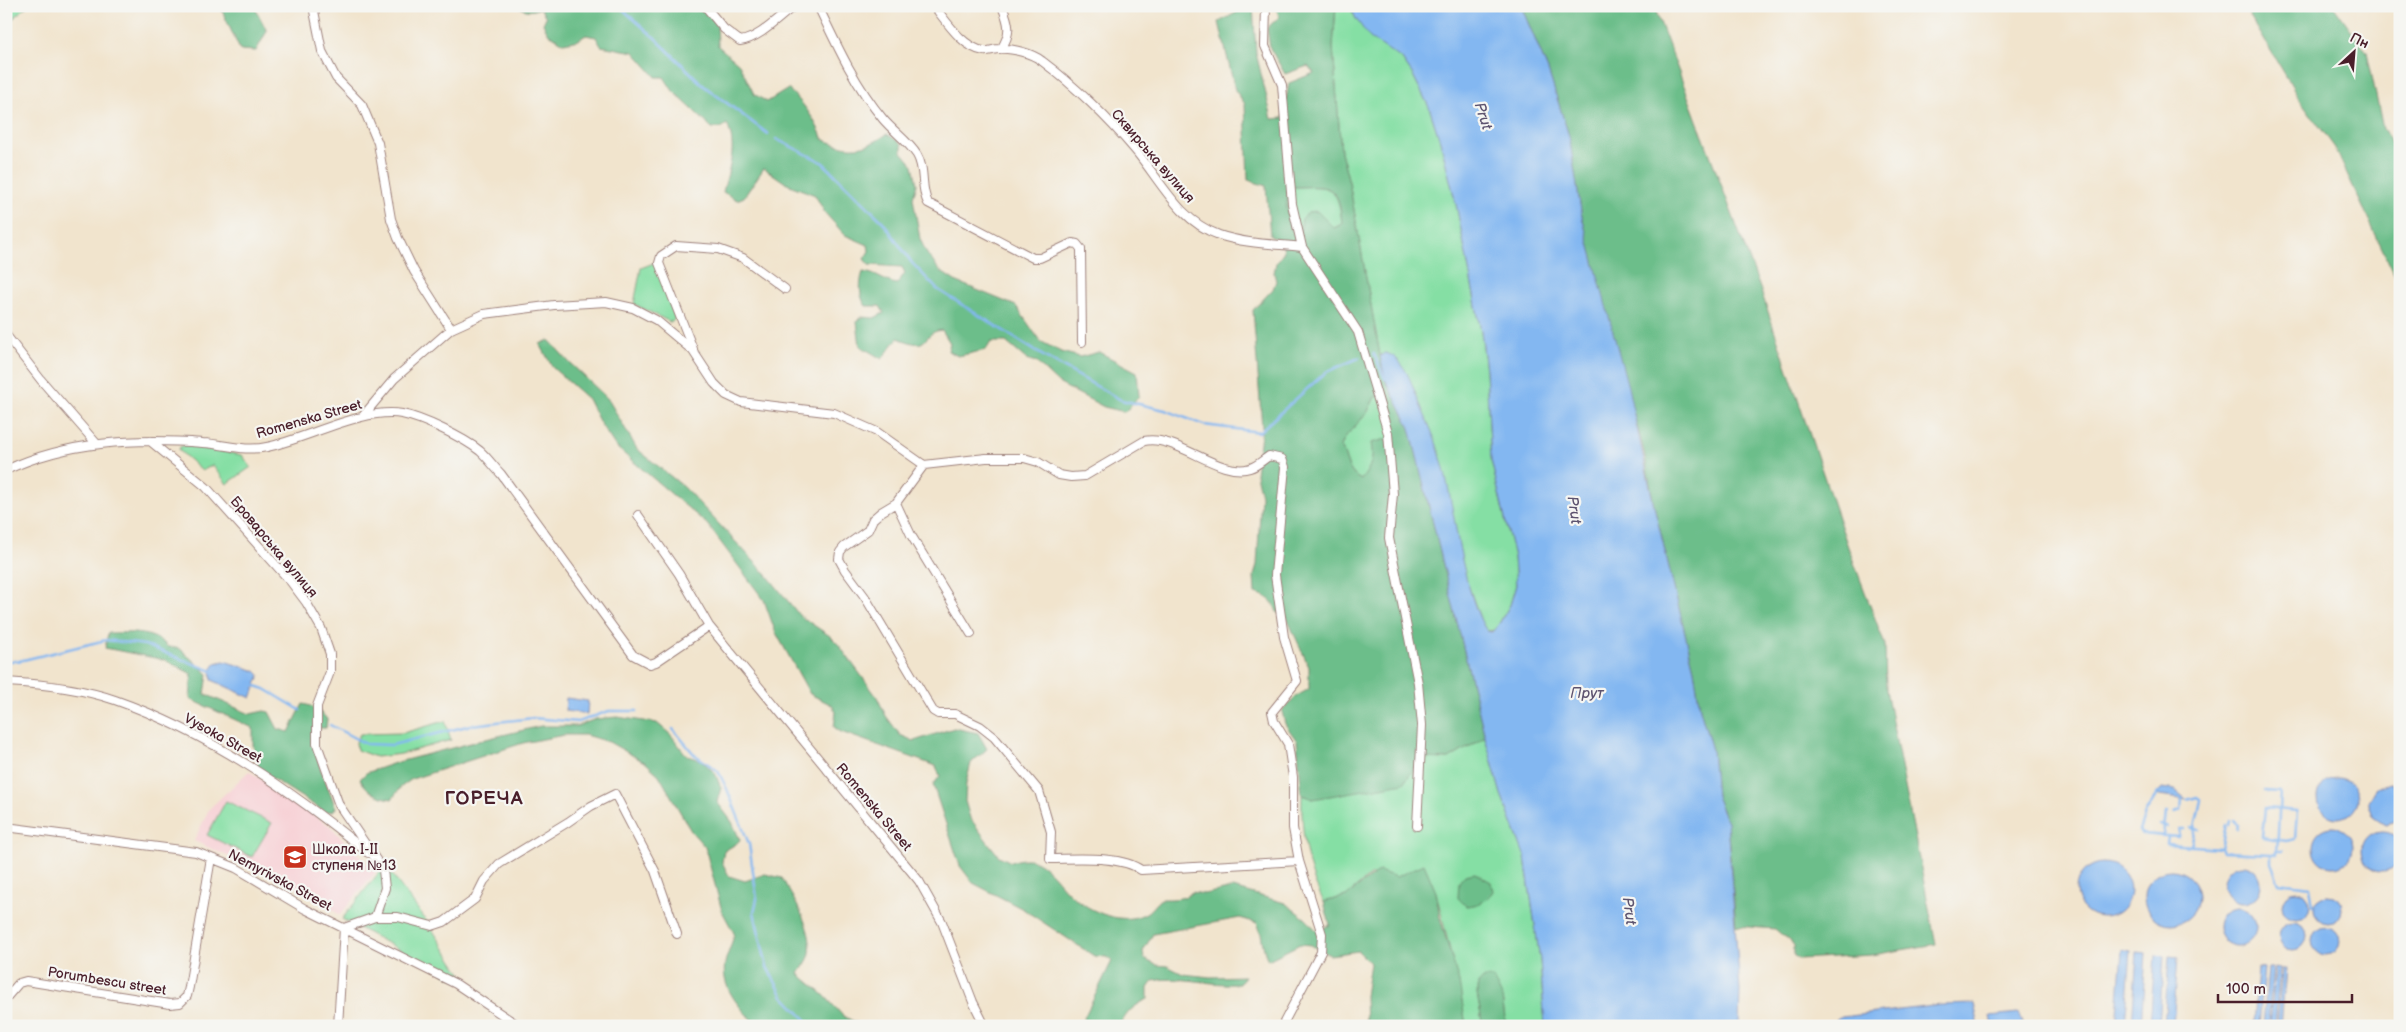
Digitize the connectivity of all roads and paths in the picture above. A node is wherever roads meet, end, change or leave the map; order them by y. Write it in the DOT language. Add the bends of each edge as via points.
graph roads {
  1 [pos="313,6"];
  2 [pos="705,6"];
  3 [pos="794,6"];
  4 [pos="818,6"];
  5 [pos="934,6"];
  6 [pos="1002,6"];
  7 [pos="1266,6"];
  8 [pos="1001,49"];
  9 [pos="1302,247"];
  10 [pos="785,289"];
  11 [pos="452,329"];
  12 [pos="6,335"];
  13 [pos="1082,342"];
  14 [pos="693,350"];
  15 [pos="363,416"];
  16 [pos="150,440"];
  17 [pos="96,443"];
  18 [pos="924,464"];
  19 [pos="6,470"];
  20 [pos="896,503"];
  21 [pos="638,514"];
  22 [pos="709,626"];
  23 [pos="971,634"];
  24 [pos="6,682"];
  25 [pos="1417,826"];
  26 [pos="6,827"];
  27 [pos="211,858"];
  28 [pos="376,859"];
  29 [pos="1299,861"];
  30 [pos="375,917"];
  31 [pos="344,928"];
  32 [pos="678,934"];
  33 [pos="6,998"];
  34 [pos="338,1026"];
  35 [pos="518,1026"];
  36 [pos="985,1026"];
  37 [pos="1282,1026"];
  1 -- 11 [label="street" via="322,51 336,78 362,105 378,143 391,219 398,238 414,271"];
  2 -- 3 [label="street" via="724,29 740,41 761,32"];
  4 -- 13 [label="street" via="854,79 883,119 916,154 923,171 928,203 1033,258 1040,258 1072,243 1081,249"];
  5 -- 8 [label="street, Сквирська вулиця" via="967,43 984,51"];
  6 -- 8 [label="street" via="1009,32"];
  7 -- 9 [label="street" via="1265,46 1282,85 1292,204"];
  8 -- 9 [label="street, Сквирська вулиця" via="1040,59 1055,72 1136,151 1169,197 1191,219 1219,235 1256,243"];
  9 -- 25 [label="street" via="1358,332 1388,433 1393,494 1389,538 1418,684 1422,725"];
  10 -- 14 [label="street" via="743,258 718,249 676,246 661,256 659,263"];
  11 -- 14 [label="street" via="484,314 606,302 633,308 656,320"];
  11 -- 15 [label="street" via="394,379"];
  12 -- 17 [label="street"];
  14 -- 18 [label="street" via="714,383 726,395 741,402 834,414 877,432"];
  15 -- 16 [label="street, Romenska Street" via="265,448 240,449"];
  15 -- 22 [label="street, Romenska Street" via="402,414 436,427 480,451 501,474 633,655 650,664 656,662"];
  16 -- 17 [label="street, Romenska Street"];
  16 -- 28 [label="street, Броварська вулиця" via="206,487 291,582 321,628 330,654 330,672 317,706 317,744 339,805"];
  17 -- 19 [label="street, Romenska Street" via="35,456"];
  18 -- 20 [label="street"];
  18 -- 29 [label="street" via="1024,458 1071,478 1085,476 1151,439 1234,468 1249,469 1269,456 1282,458 1285,467 1275,575 1284,637 1297,681 1272,712 1288,744 1293,777 1293,828"];
  20 -- 23 [label="street" via="911,535"];
  20 -- 29 [label="street" via="873,519 868,530 844,547 839,558 933,711 955,714 980,726 994,737 1039,791 1051,832 1050,859 1132,863 1141,870"];
  21 -- 22 [label="street, Romenska Street" via="679,574"];
  22 -- 36 [label="street, Romenska Street" via="919,881 942,922"];
  24 -- 28 [label="street, Vysoka Street" via="48,685 114,699 190,731 310,806"];
  26 -- 27 [label="street, Nemyrivska Street" via="196,852"];
  27 -- 31 [label="street, Nemyrivska Street" via="236,868"];
  27 -- 33 [label="street, Porumbescu street" via="189,987 187,996 180,1003 26,981"];
  28 -- 30 [label="street, Броварська вулиця" via="383,870 385,888"];
  29 -- 37 [label="street" via="1322,934 1321,952"];
  30 -- 31 [label="street"];
  30 -- 32 [label="street" via="398,917 432,926 444,922 475,899 499,864 615,794 655,871"];
  31 -- 34 [label="street"];
  31 -- 35 [label="street, Nemyrivska Street" via="456,984"];
}
